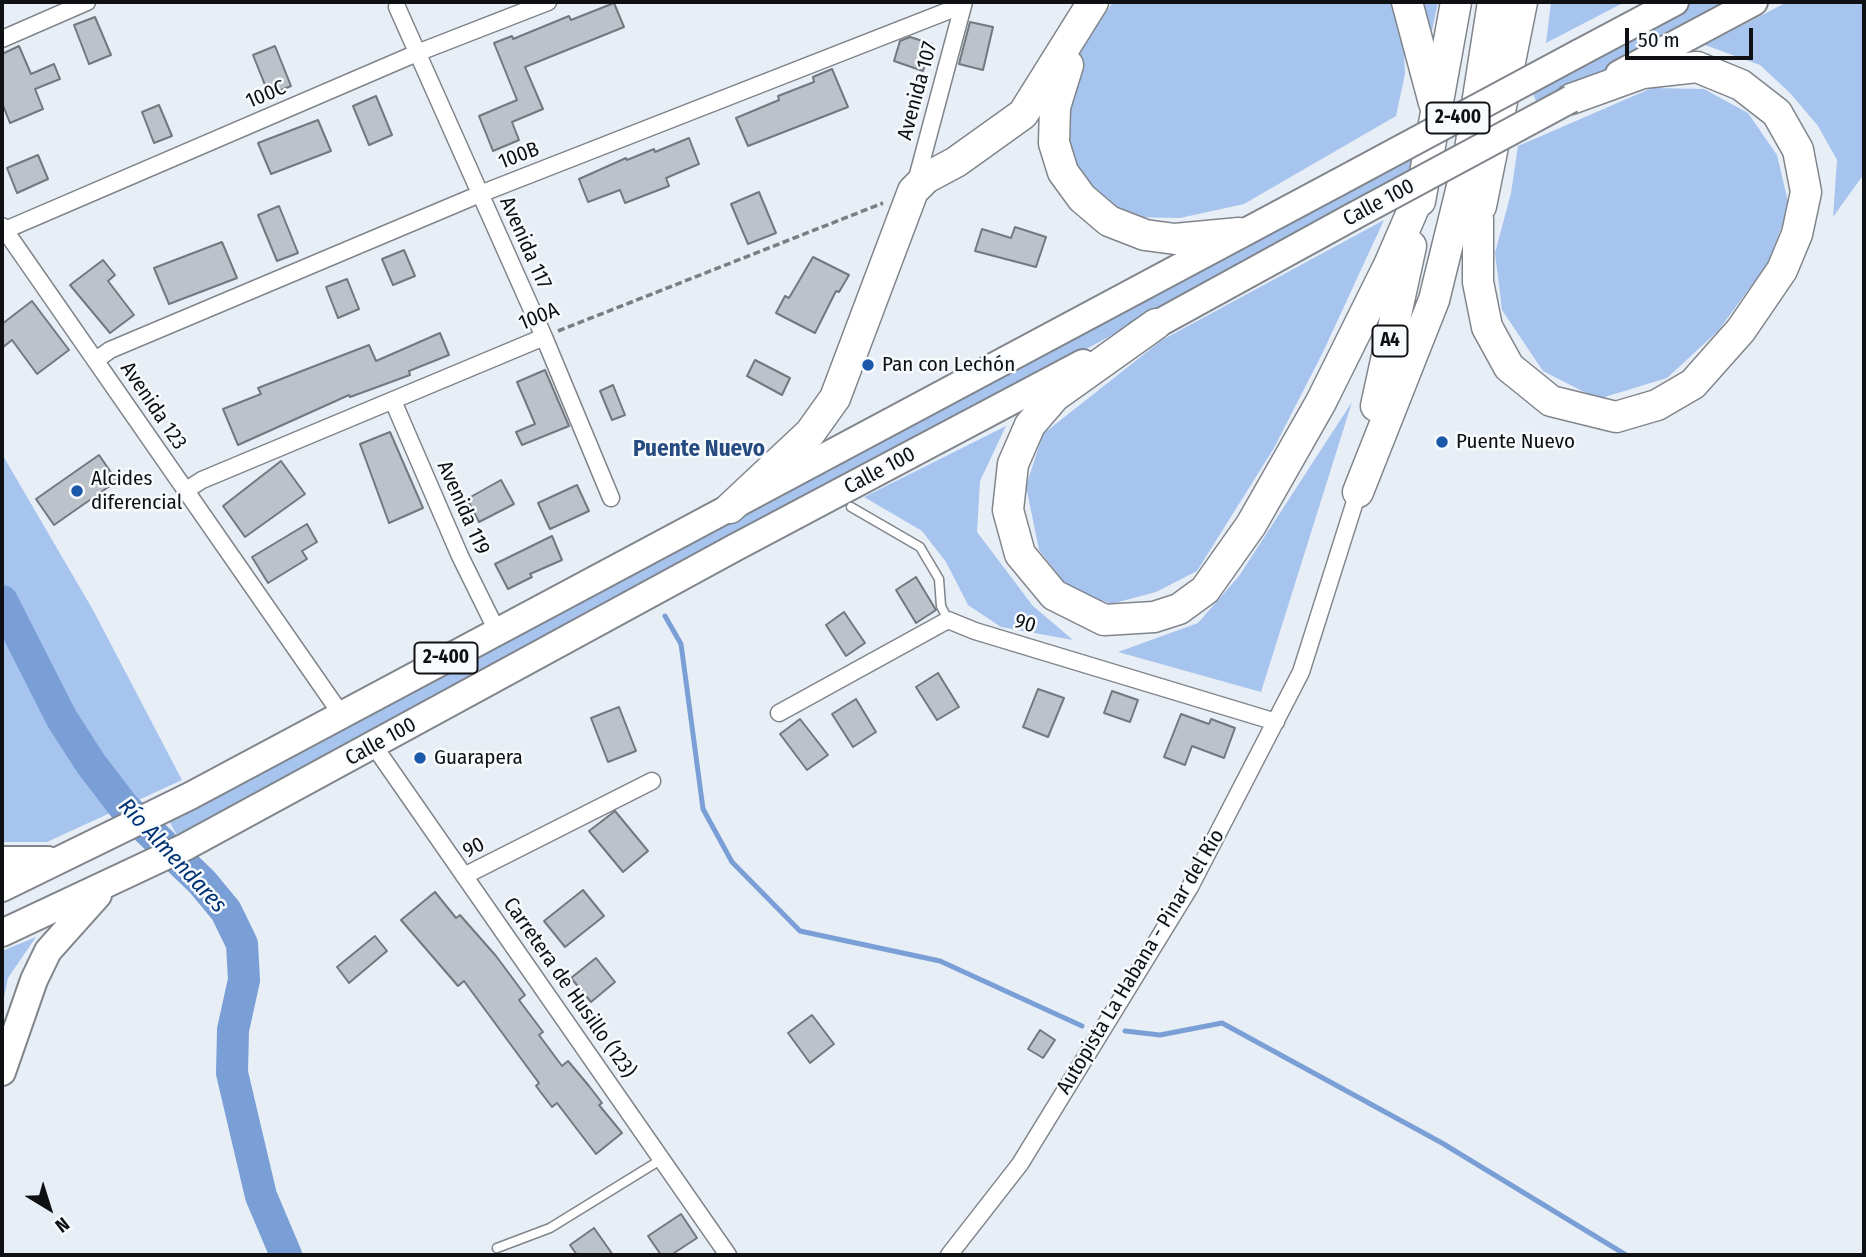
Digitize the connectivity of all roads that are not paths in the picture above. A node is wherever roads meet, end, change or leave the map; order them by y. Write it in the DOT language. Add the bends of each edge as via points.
graph roads {
  1 [pos="87,2"];
  2 [pos="548,2"];
  3 [pos="1093,2"];
  4 [pos="1104,2"];
  5 [pos="1407,2"];
  6 [pos="1456,2"];
  7 [pos="1493,2"];
  8 [pos="1522,2"];
  9 [pos="1675,2"];
  10 [pos="1754,2"];
  11 [pos="963,4"];
  12 [pos="397,7"];
  13 [pos="2,39"];
  14 [pos="416,53"];
  15 [pos="1571,99"];
  16 [pos="1437,115"];
  17 [pos="1468,162"];
  18 [pos="1422,189"];
  19 [pos="913,191"];
  20 [pos="480,194"];
  21 [pos="1478,219"];
  22 [pos="2,228"];
  23 [pos="1239,233"];
  24 [pos="1434,300"];
  25 [pos="1156,324"];
  26 [pos="544,337"];
  27 [pos="96,360"];
  28 [pos="394,401"];
  29 [pos="185,491"];
  30 [pos="1358,492"];
  31 [pos="611,498"];
  32 [pos="851,507"];
  33 [pos="730,508"];
  34 [pos="948,620"];
  35 [pos="497,631"];
  36 [pos="779,712"];
  37 [pos="341,714"];
  38 [pos="1276,722"];
  39 [pos="374,746"];
  40 [pos="652,781"];
  41 [pos="60,859"];
  42 [pos="2,860"];
  43 [pos="464,876"];
  44 [pos="118,880"];
  45 [pos="2,888"];
  46 [pos="2,933"];
  47 [pos="2,1072"];
  48 [pos="662,1159"];
  49 [pos="496,1248"];
  50 [pos="728,1255"];
  51 [pos="949,1255"];
  1 -- 13 [label="street"];
  2 -- 14 [label="street, 100C"];
  3 -- 19 [label="highway" via="1023,114"];
  4 -- 23 [label="highway" via="1074,46 1055,107 1054,143 1063,172 1082,198 1109,221 1145,235 1175,239"];
  5 -- 16 [label="highway"];
  6 -- 16 [label="highway, Autopista La Habana - Pinar del Río / A4"];
  7 -- 17 [label="highway, Autopista La Habana - Pinar del Río / A4"];
  8 -- 21 [label="highway, A4"];
  9 -- 23 [label="highway, Calle 100 / 2-400, bridge"];
  10 -- 15 [label="highway, Calle 100 / 2-400"];
  11 -- 19 [label="street, Avenida 107"];
  11 -- 20 [label="street, 100B"];
  12 -- 14 [label="street, Avenida 117"];
  14 -- 20 [label="street, Avenida 117"];
  14 -- 22 [label="street, 100C"];
  15 -- 21 [label="highway" via="1643,73 1697,67 1741,85 1777,113 1798,150 1806,191 1797,234 1782,270 1741,330 1693,383 1657,405 1616,417 1550,401 1509,367 1487,327 1478,282"];
  15 -- 25 [label="highway, Calle 100 / 2-400, bridge"];
  16 -- 18 [label="highway, Autopista La Habana - Pinar del Río / A4"];
  17 -- 21 [label="highway"];
  17 -- 24 [label="highway, Autopista La Habana - Pinar del Río / A4"];
  18 -- 25 [label="highway" via="1321,402 1251,524 1205,590 1179,609 1154,617 1104,620 1054,595 1020,554 1008,510 1013,464 1030,425 1055,396"];
  18 -- 30 [label="highway, Autopista La Habana - Pinar del Río / A4"];
  19 -- 33 [label="highway" via="835,398 810,433"];
  20 -- 26 [label="street, Avenida 117"];
  20 -- 27 [label="street, 100B" via="110,349"];
  21 -- 24 [label="highway, A4"];
  22 -- 27 [label="street, Avenida 123"];
  23 -- 33 [label="highway, Calle 100 / 2-400"];
  24 -- 30 [label="highway, Autopista La Habana - Pinar del Río / A4"];
  25 -- 39 [label="highway, Calle 100 / 2-400"];
  26 -- 28 [label="street, 100A"];
  26 -- 31 [label="street, Avenida 117"];
  27 -- 29 [label="street, Avenida 123"];
  28 -- 29 [label="street, 100A"];
  28 -- 35 [label="street, Avenida 119"];
  29 -- 37 [label="street, Avenida 123"];
  30 -- 38 [label="street, Autopista La Habana - Pinar del Río" via="1301,672"];
  32 -- 34 [label="lane" via="920,547 939,579 941,606"];
  33 -- 35 [label="highway, Calle 100 / 2-400"];
  34 -- 36 [label="street"];
  34 -- 38 [label="street, 90"];
  35 -- 37 [label="highway, Calle 100 / 2-400"];
  37 -- 41 [label="highway, Calle 100 / 2-400" via="164,810"];
  38 -- 51 [label="street, Autopista La Habana - Pinar del Río" via="1190,887 1105,1027 1020,1164"];
  39 -- 43 [label="street, Carretera de Husillo (123)"];
  39 -- 44 [label="highway, Calle 100 / 2-400"];
  40 -- 43 [label="street, 90"];
  41 -- 42 [label="highway"];
  41 -- 45 [label="highway, Calle 100 / 2-400"];
  43 -- 48 [label="street, Carretera de Husillo (123)"];
  44 -- 46 [label="highway, Calle 100 / 2-400"];
  44 -- 47 [label="highway" via="89,902 48,951"];
  48 -- 49 [label="lane" via="550,1228"];
  48 -- 50 [label="street, Carretera de Husillo (123)"];
}
